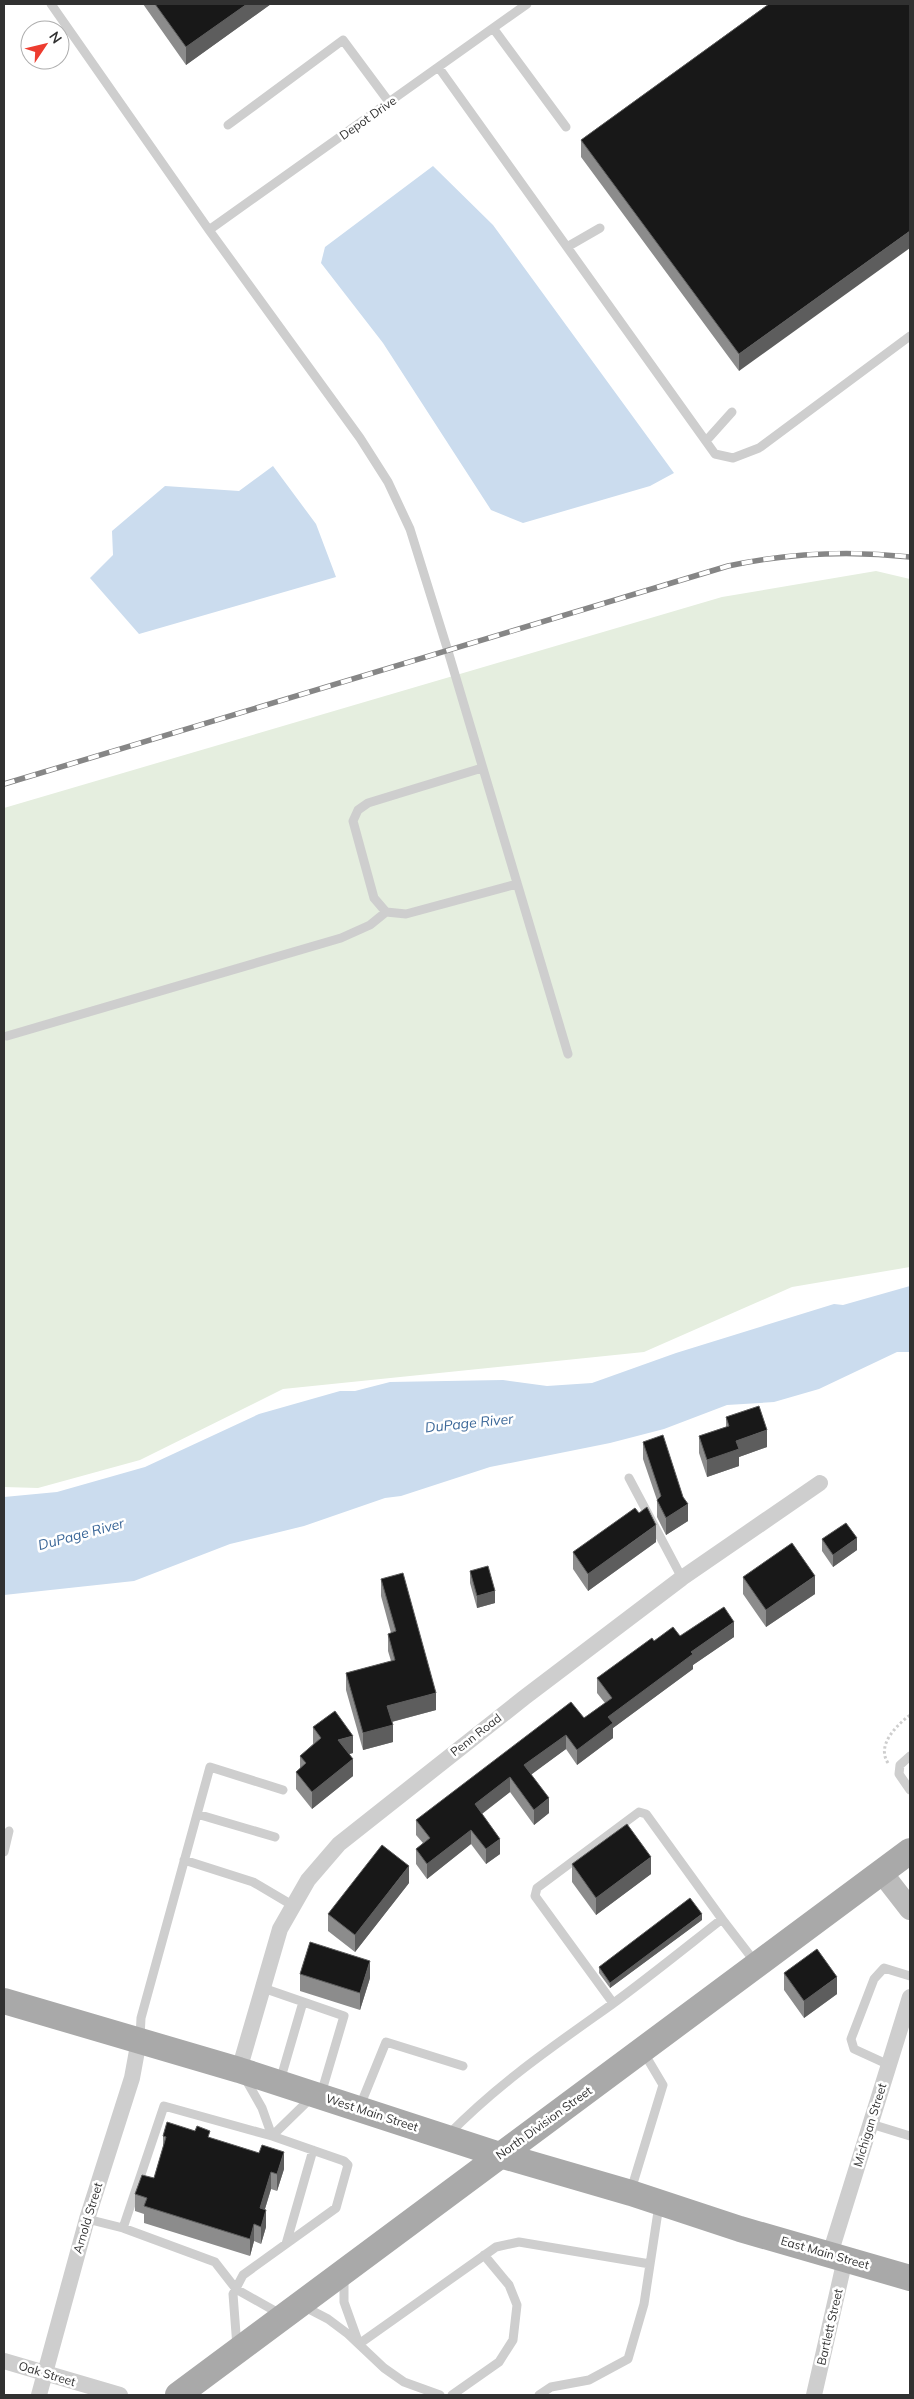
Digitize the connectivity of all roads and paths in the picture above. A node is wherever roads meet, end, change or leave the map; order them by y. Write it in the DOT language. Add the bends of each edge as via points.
graph roads {
  1 [pos="51,4"];
  2 [pos="527,4"];
  3 [pos="493,28"];
  4 [pos="439,68"];
  5 [pos="390,102"];
  6 [pos="228,125"];
  7 [pos="566,127"];
  8 [pos="600,228"];
  9 [pos="209,230"];
  10 [pos="567,247"];
  11 [pos="910,336"];
  12 [pos="732,412"];
  13 [pos="706,441"];
  14 [pos="482,768"];
  15 [pos="517,884"];
  16 [pos="386,912"];
  17 [pos="7,1036"];
  18 [pos="568,1054"];
  19 [pos="629,1478"];
  20 [pos="820,1483"];
  21 [pos="682,1578"];
  22 [pos="910,1715"];
  23 [pos="910,1756"];
  24 [pos="898,1774"];
  25 [pos="283,1790"];
  26 [pos="910,1790"];
  27 [pos="197,1814"];
  28 [pos="9,1831"];
  29 [pos="275,1837"];
  30 [pos="910,1851"];
  31 [pos="4,1852"];
  32 [pos="184,1860"];
  33 [pos="882,1872"];
  34 [pos="292,1905"];
  35 [pos="910,1909"];
  36 [pos="722,1919"];
  37 [pos="757,1965"];
  38 [pos="910,1976"];
  39 [pos="263,1988"];
  40 [pos="910,1997"];
  41 [pos="4,2001"];
  42 [pos="303,2002"];
  43 [pos="613,2004"];
  44 [pos="139,2040"];
  45 [pos="643,2050"];
  46 [pos="463,2066"];
  47 [pos="889,2066"];
  48 [pos="239,2070"];
  49 [pos="279,2083"];
  50 [pos="318,2095"];
  51 [pos="359,2109"];
  52 [pos="870,2124"];
  53 [pos="272,2136"];
  54 [pos="910,2136"];
  55 [pos="446,2137"];
  56 [pos="313,2150"];
  57 [pos="500,2155"];
  58 [pos="631,2193"];
  59 [pos="659,2203"];
  60 [pos="87,2219"];
  61 [pos="123,2228"];
  62 [pos="740,2229"];
  63 [pos="286,2244"];
  64 [pos="484,2255"];
  65 [pos="838,2256"];
  66 [pos="650,2264"];
  67 [pos="344,2273"];
  68 [pos="910,2278"];
  69 [pos="236,2289"];
  70 [pos="292,2311"];
  71 [pos="358,2344"];
  72 [pos="237,2351"];
  73 [pos="4,2361"];
  74 [pos="45,2374"];
  75 [pos="39,2395"];
  76 [pos="120,2395"];
  77 [pos="178,2395"];
  78 [pos="440,2395"];
  79 [pos="452,2395"];
  80 [pos="539,2395"];
  81 [pos="814,2395"];
  1 -- 9 [label="lane"];
  2 -- 3 [label="lane, Depot Drive"];
  3 -- 4 [label="lane, Depot Drive"];
  3 -- 7 [label="lane"];
  4 -- 5 [label="lane, Depot Drive"];
  4 -- 10 [label="lane"];
  5 -- 6 [label="lane" via="344,40"];
  5 -- 9 [label="lane, Depot Drive"];
  8 -- 10 [label="lane"];
  9 -- 14 [label="lane" via="360,438 388,482 410,529"];
  10 -- 13 [label="lane"];
  11 -- 13 [label="lane" via="759,448 733,458 715,454"];
  12 -- 13 [label="lane"];
  14 -- 15 [label="lane"];
  14 -- 16 [label="lane" via="368,803 358,810 353,821 374,898"];
  15 -- 16 [label="lane" via="406,914"];
  15 -- 18 [label="lane"];
  16 -- 17 [label="lane" via="370,925 341,938"];
  19 -- 21 [label="lane"];
  20 -- 21 [label="street, Penn Road"];
  21 -- 34 [label="street, Penn Road" via="363,1823 325,1859"];
  22 -- 24 [label="path" via="884,1746 886,1760"];
  23 -- 24 [label="lane" via="900,1765"];
  24 -- 26 [label="lane"];
  25 -- 27 [label="lane" via="210,1767"];
  27 -- 29 [label="lane"];
  27 -- 32 [label="lane"];
  28 -- 31 [label="lane"];
  30 -- 33 [label="main road, North Division Street"];
  32 -- 34 [label="lane" via="253,1882"];
  32 -- 44 [label="lane" via="141,2018"];
  33 -- 35 [label="main road"];
  33 -- 37 [label="main road, North Division Street"];
  34 -- 39 [label="street, Penn Road" via="280,1929"];
  36 -- 37 [label="lane"];
  36 -- 43 [label="lane"];
  36 -- 43 [label="lane" via="646,1814 639,1812 538,1888 535,1896"];
  37 -- 45 [label="main road, North Division Street"];
  38 -- 47 [label="lane" via="884,1968 874,1979 851,2039 854,2049"];
  39 -- 42 [label="lane"];
  39 -- 48 [label="street, Penn Road"];
  40 -- 47 [label="street, Michigan Street"];
  41 -- 44 [label="main road, West Main Street"];
  42 -- 49 [label="lane"];
  42 -- 50 [label="lane" via="344,2016"];
  43 -- 55 [label="lane" via="512,2075"];
  44 -- 48 [label="main road, West Main Street"];
  44 -- 60 [label="street, Arnold Street" via="132,2078"];
  45 -- 57 [label="main road, North Division Street"];
  45 -- 58 [label="lane" via="663,2085"];
  46 -- 51 [label="lane" via="386,2042"];
  47 -- 52 [label="street, Michigan Street"];
  48 -- 49 [label="main road, West Main Street"];
  48 -- 53 [label="lane" via="262,2108"];
  49 -- 50 [label="main road, West Main Street"];
  50 -- 51 [label="main road, West Main Street"];
  50 -- 53 [label="lane"];
  51 -- 55 [label="main road, West Main Street"];
  52 -- 54 [label="lane"];
  52 -- 65 [label="street, Michigan Street"];
  53 -- 56 [label="lane"];
  53 -- 61 [label="lane" via="164,2106"];
  55 -- 57 [label="main road, West Main Street"];
  56 -- 63 [label="lane"];
  56 -- 63 [label="lane" via="348,2165 336,2208"];
  57 -- 58 [label="main road, West Main Street"];
  57 -- 67 [label="main road, North Division Street"];
  58 -- 59 [label="main road, West Main Street"];
  59 -- 62 [label="main road, West Main Street"];
  59 -- 66 [label="lane"];
  60 -- 61 [label="lane"];
  60 -- 74 [label="street, Arnold Street"];
  61 -- 69 [label="lane" via="215,2262"];
  62 -- 65 [label="main road, East Main Street"];
  63 -- 69 [label="lane" via="243,2275"];
  64 -- 66 [label="lane" via="496,2247 519,2242"];
  64 -- 71 [label="lane"];
  64 -- 79 [label="lane" via="509,2285 517,2305 513,2340 499,2362"];
  65 -- 68 [label="main road, East Main Street"];
  65 -- 81 [label="street, Bartlett Street"];
  66 -- 80 [label="lane" via="644,2304 628,2359 589,2380 551,2387"];
  67 -- 70 [label="main road, North Division Street"];
  67 -- 71 [label="lane" via="344,2302"];
  69 -- 70 [label="lane"];
  69 -- 72 [label="lane" via="233,2294"];
  70 -- 71 [label="lane" via="328,2319"];
  70 -- 72 [label="main road, North Division Street"];
  71 -- 78 [label="lane" via="404,2382"];
  72 -- 77 [label="main road, North Division Street"];
  73 -- 74 [label="street, Oak Street"];
  74 -- 75 [label="street, Arnold Street"];
  74 -- 76 [label="street, Oak Street"];
}
